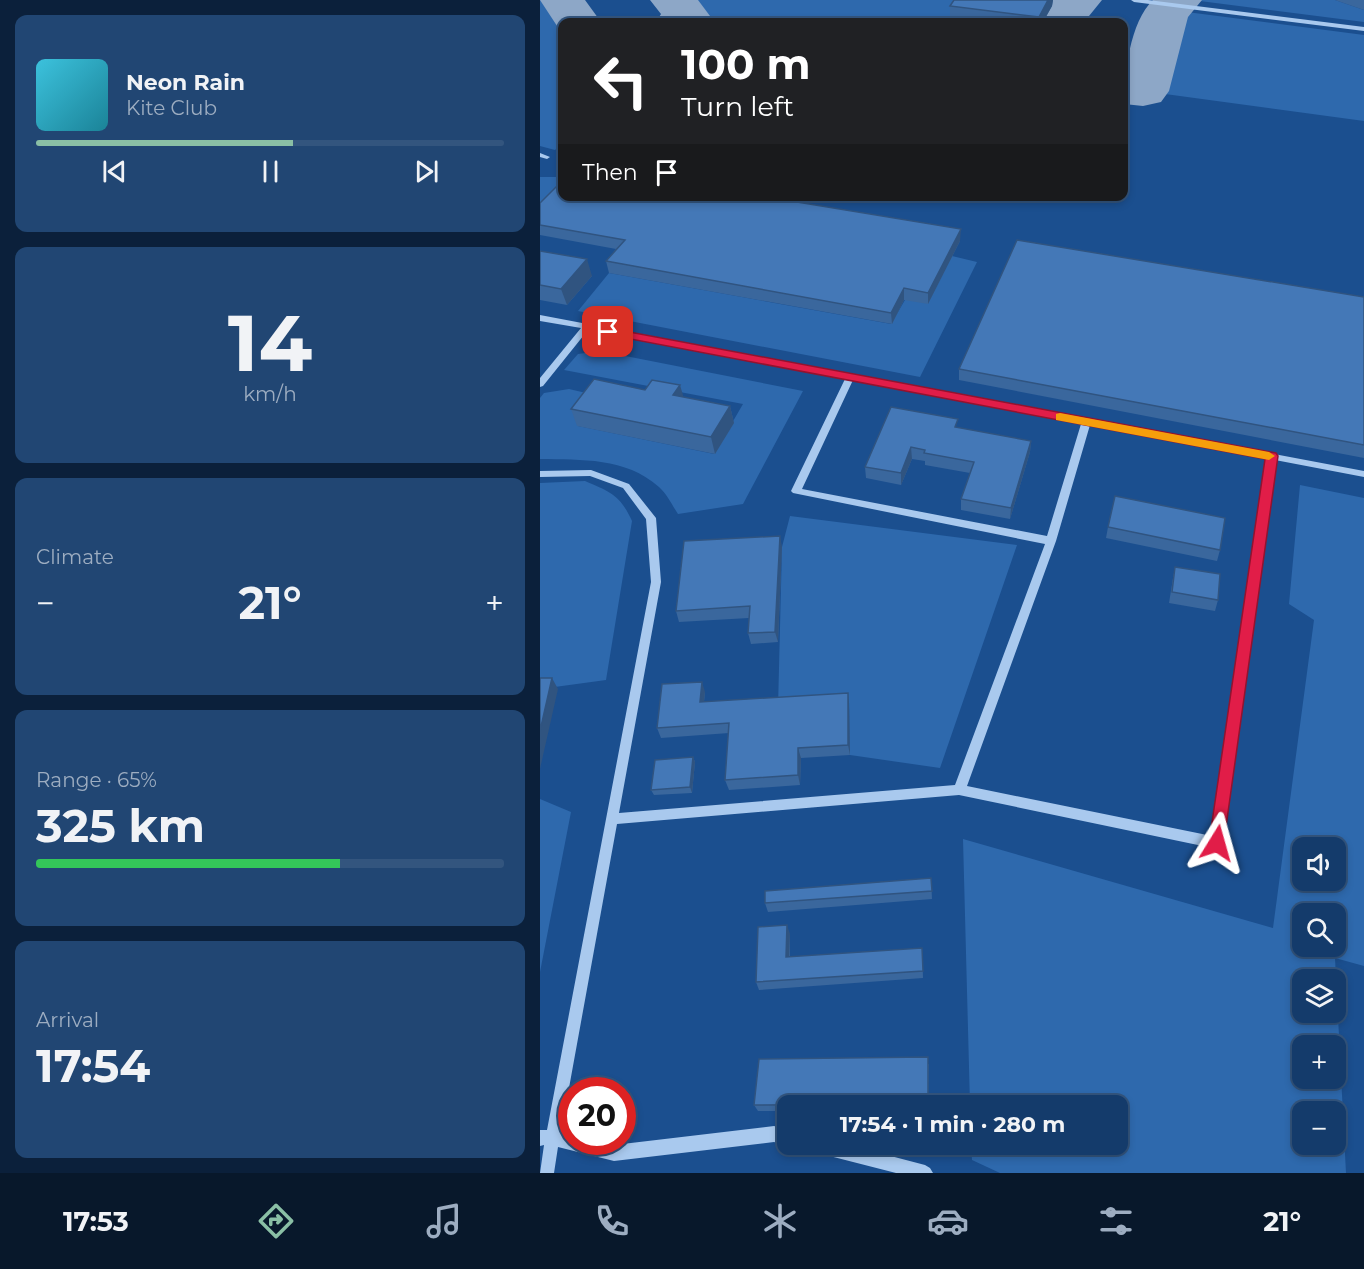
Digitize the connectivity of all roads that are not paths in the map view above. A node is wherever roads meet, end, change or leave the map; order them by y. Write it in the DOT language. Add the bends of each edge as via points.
graph roads {
  1 [pos="1134,0"];
  2 [pos="1364,29"];
  3 [pos="540,318"];
  4 [pos="586,327"];
  5 [pos="850,377"];
  6 [pos="540,384"];
  7 [pos="1086,422"];
  8 [pos="1271,456"];
  9 [pos="540,474"];
  10 [pos="1364,474"];
  11 [pos="1051,541"];
  12 [pos="959,790"];
  13 [pos="613,819"];
  14 [pos="777,1135"];
  15 [pos="545,1137"];
  16 [pos="856,1155"];
  17 [pos="546,1173"];
  18 [pos="926,1173"];
  1 -- 2 [label="lane"];
  3 -- 4 [label="lane"];
  4 -- 5 [label="lane"];
  4 -- 6 [label="lane"];
  5 -- 7 [label="lane"];
  5 -- 11 [label="lane" via="796,491"];
  7 -- 8 [label="lane"];
  7 -- 11 [label="lane"];
  8 -- 10 [label="lane"];
  8 -- 12 [label="lane" via="1217,843"];
  9 -- 13 [label="lane" via="591,473 626,486 651,518 656,582"];
  11 -- 12 [label="lane"];
  12 -- 13 [label="lane"];
  13 -- 15 [label="lane"];
  14 -- 15 [label="lane" via="614,1153"];
  15 -- 17 [label="lane"];
  16 -- 18 [label="lane"];
}
